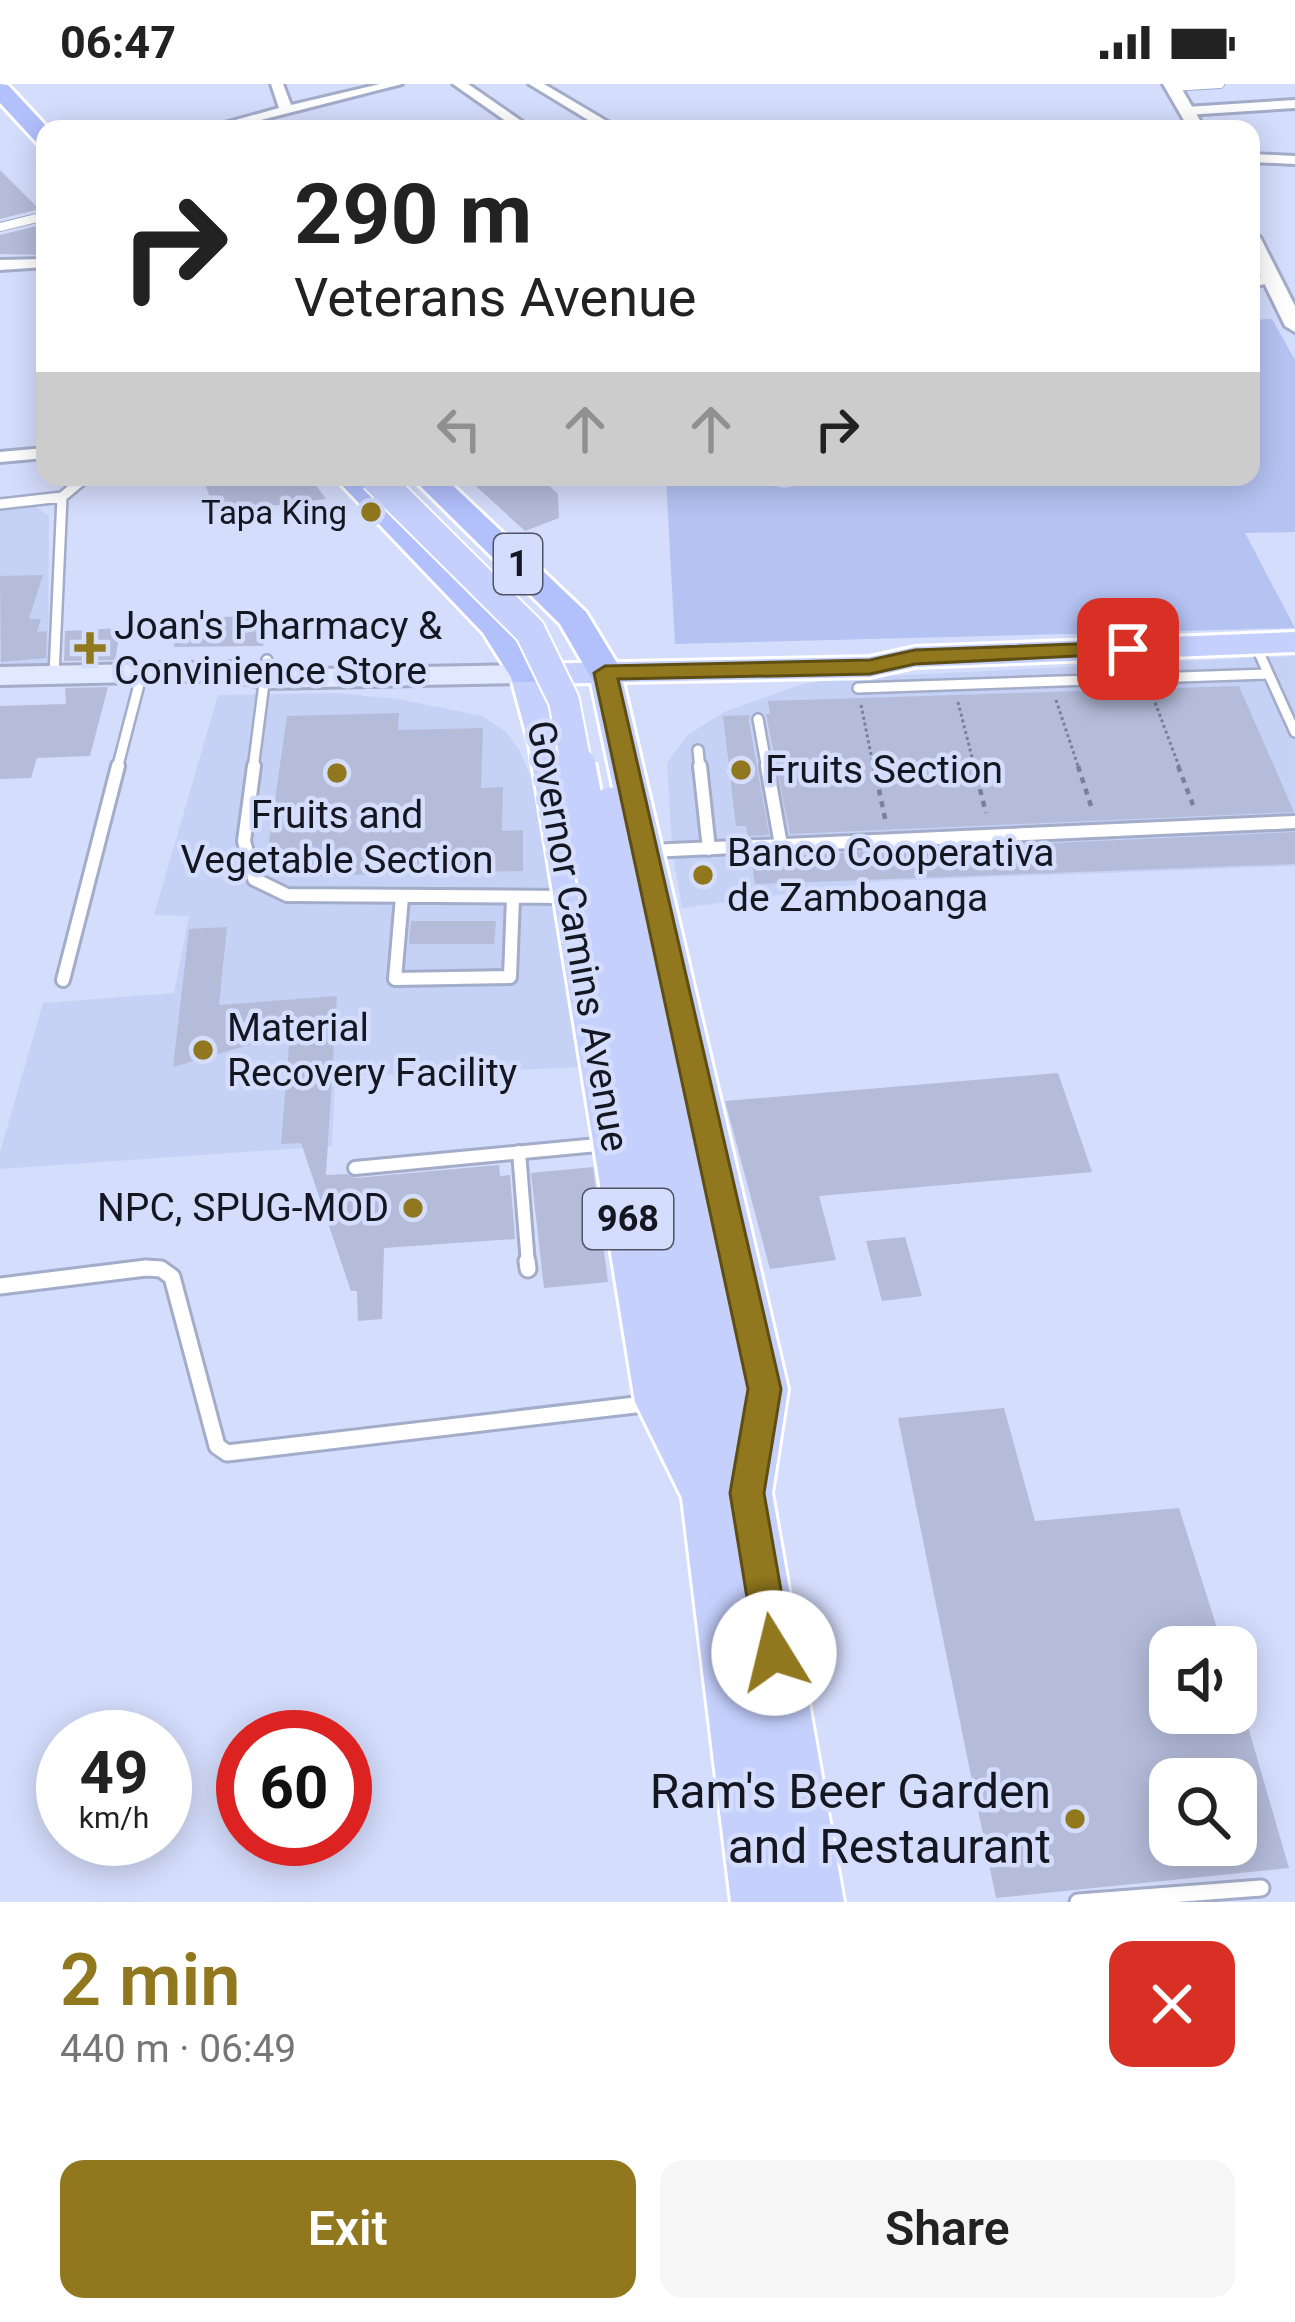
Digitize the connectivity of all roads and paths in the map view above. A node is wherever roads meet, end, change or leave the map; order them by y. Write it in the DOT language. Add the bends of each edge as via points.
graph roads {
  1 [pos="277,84"];
  2 [pos="396,84"];
  3 [pos="459,84"];
  4 [pos="535,84"];
  5 [pos="1220,84"];
  6 [pos="1172,86"];
  7 [pos="0,91"];
  8 [pos="1295,104"];
  9 [pos="286,110"];
  10 [pos="265,116"];
  11 [pos="248,120"];
  12 [pos="270,120"];
  13 [pos="513,120"];
  14 [pos="598,120"];
  15 [pos="1191,120"];
  16 [pos="1203,120"];
  17 [pos="36,129"];
  18 [pos="1260,158"];
  19 [pos="1295,160"];
  20 [pos="36,218"];
  21 [pos="0,227"];
  22 [pos="36,263"];
  23 [pos="0,265"];
  24 [pos="1273,285"];
  25 [pos="1295,326"];
  26 [pos="36,454"];
  27 [pos="0,457"];
  28 [pos="75,486"];
  29 [pos="366,486"];
  30 [pos="366,486"];
  31 [pos="426,486"];
  32 [pos="429,486"];
  33 [pos="62,497"];
  34 [pos="0,504"];
  35 [pos="484,532"];
  36 [pos="424,553"];
  37 [pos="542,587"];
  38 [pos="480,609"];
  39 [pos="1295,642"];
  40 [pos="1262,659"];
  41 [pos="601,663"];
  42 [pos="521,665"];
  43 [pos="266,669"];
  44 [pos="142,673"];
  45 [pos="54,675"];
  46 [pos="0,676"];
  47 [pos="1146,678"];
  48 [pos="1051,681"];
  49 [pos="953,684"];
  50 [pos="858,688"];
  51 [pos="758,719"];
  52 [pos="1295,732"];
  53 [pos="622,736"];
  54 [pos="546,744"];
  55 [pos="698,750"];
  56 [pos="1295,822"];
  57 [pos="1202,827"];
  58 [pos="1099,831"];
  59 [pos="561,832"];
  60 [pos="992,836"];
  61 [pos="645,838"];
  62 [pos="890,841"];
  63 [pos="781,845"];
  64 [pos="709,849"];
  65 [pos="402,897"];
  66 [pos="513,897"];
  67 [pos="575,914"];
  68 [pos="663,922"];
  69 [pos="63,980"];
  70 [pos="631,980"];
  71 [pos="615,1143"];
  72 [pos="519,1152"];
  73 [pos="355,1168"];
  74 [pos="528,1269"];
  75 [pos="0,1286"];
  76 [pos="659,1402"];
  77 [pos="726,1495"];
  78 [pos="1261,1888"];
  79 [pos="760,1902"];
  80 [pos="815,1902"];
  81 [pos="1078,1902"];
  1 -- 9 [label="street"];
  2 -- 9 [label="street"];
  3 -- 13 [label="street"];
  4 -- 14 [label="street"];
  5 -- 6 [label="lane"];
  6 -- 15 [label="street"];
  7 -- 17 [label="highway"];
  8 -- 16 [label="street"];
  9 -- 10 [label="street"];
  10 -- 11 [label="street"];
  10 -- 12 [label="street"];
  18 -- 19 [label="street"];
  20 -- 21 [label="lane"];
  22 -- 23 [label="street"];
  24 -- 25 [label="street"];
  26 -- 27 [label="street"];
  28 -- 33 [label="lane"];
  29 -- 36 [label="highway, 1"];
  30 -- 70 [label="main road, bridge" via="530,631 564,701"];
  31 -- 70 [label="main road, bridge" via="552,624 589,697"];
  32 -- 35 [label="highway, 1"];
  33 -- 34 [label="lane"];
  33 -- 45 [label="lane"];
  35 -- 36 [label="highway"];
  35 -- 37 [label="highway, 1"];
  36 -- 38 [label="highway, 1"];
  37 -- 38 [label="highway"];
  37 -- 41 [label="highway, 1"];
  38 -- 42 [label="highway, 1"];
  39 -- 40 [label="main road"];
  40 -- 41 [label="main road"];
  40 -- 47 [label="lane"];
  40 -- 52 [label="lane"];
  41 -- 42 [label="main road"];
  41 -- 53 [label="main road, Governor Camins Avenue / 968"];
  42 -- 43 [label="main road"];
  42 -- 54 [label="main road, Governor Camins Avenue / 968"];
  43 -- 44 [label="main road"];
  43 -- 65 [label="lane" via="244,841 254,879 287,895"];
  44 -- 45 [label="main road"];
  44 -- 69 [label="lane"];
  45 -- 46 [label="main road"];
  47 -- 48 [label="lane"];
  47 -- 57 [label="path"];
  48 -- 49 [label="lane"];
  48 -- 58 [label="path"];
  49 -- 50 [label="lane"];
  49 -- 60 [label="path"];
  50 -- 62 [label="path"];
  51 -- 63 [label="lane"];
  53 -- 54 [label="main road"];
  53 -- 61 [label="main road, Governor Camins Avenue / 968"];
  54 -- 59 [label="main road, Governor Camins Avenue / 968"];
  55 -- 64 [label="lane"];
  56 -- 57 [label="lane"];
  57 -- 58 [label="lane"];
  58 -- 60 [label="lane"];
  59 -- 61 [label="main road"];
  59 -- 67 [label="main road, Governor Camins Avenue / 968"];
  60 -- 62 [label="lane"];
  61 -- 64 [label="lane"];
  61 -- 68 [label="main road, Governor Camins Avenue / 968"];
  62 -- 63 [label="lane"];
  63 -- 64 [label="lane"];
  65 -- 66 [label="lane"];
  65 -- 66 [label="lane" via="395,979 511,977"];
  66 -- 67 [label="lane"];
  67 -- 68 [label="main road"];
  67 -- 71 [label="main road, Governor Camins Avenue / 968"];
  68 -- 77 [label="main road, Governor Camins Avenue / 968" via="765,1389"];
  70 -- 77 [label="main road" via="696,1408"];
  71 -- 72 [label="lane"];
  71 -- 76 [label="main road, Governor Camins Avenue / 968"];
  72 -- 73 [label="lane"];
  72 -- 74 [label="lane"];
  75 -- 76 [label="lane" via="146,1268 172,1276 218,1446 227,1453"];
  76 -- 77 [label="main road, Governor Camins Avenue / 968"];
  77 -- 79 [label="main road, Governor Camins Avenue / 968"];
  77 -- 80 [label="main road, Governor Camins Avenue / 968"];
  78 -- 81 [label="lane"];
}
